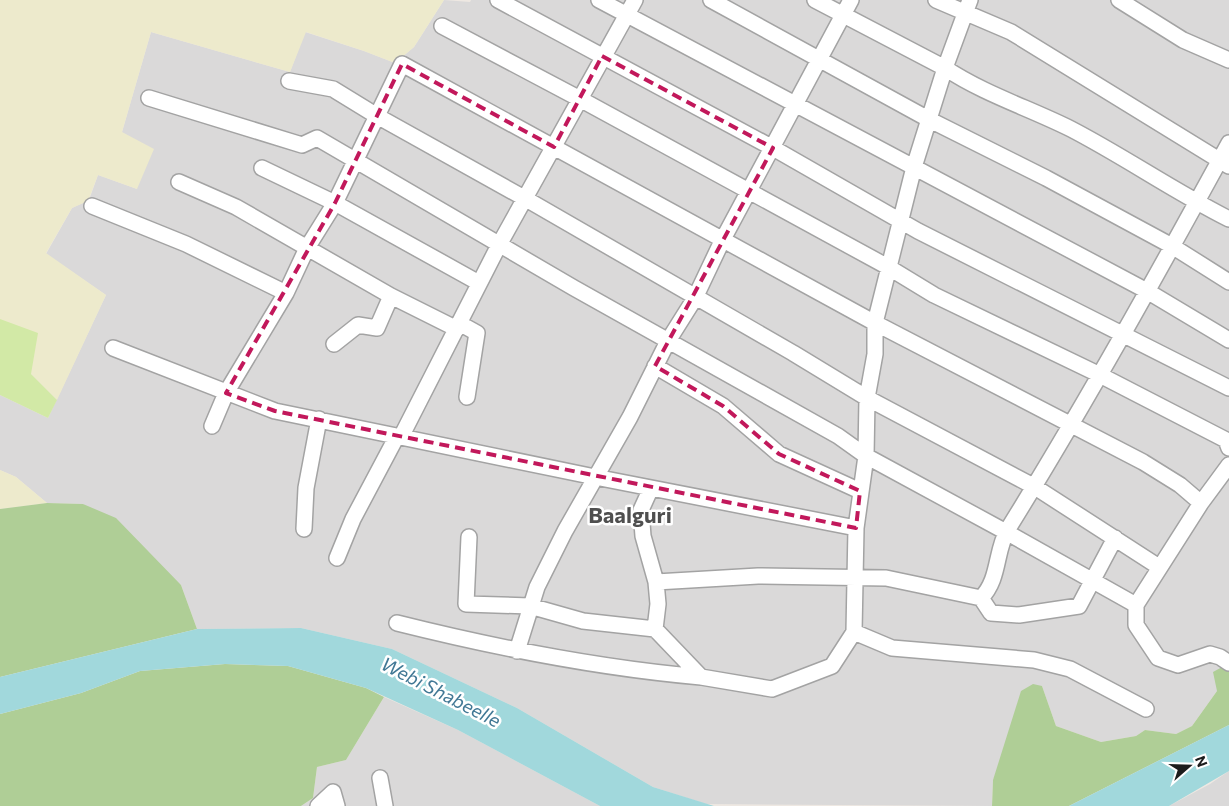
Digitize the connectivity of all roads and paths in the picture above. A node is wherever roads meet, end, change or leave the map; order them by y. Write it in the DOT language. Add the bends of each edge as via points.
graph roads {
  1 [pos="498,0"];
  2 [pos="599,0"];
  3 [pos="635,0"];
  4 [pos="711,0"];
  5 [pos="815,0"];
  6 [pos="851,0"];
  7 [pos="936,0"];
  8 [pos="1119,0"];
  9 [pos="967,6"];
  10 [pos="627,14"];
  11 [pos="843,14"];
  12 [pos="442,26"];
  13 [pos="602,56"];
  14 [pos="1229,60"];
  15 [pos="820,61"];
  16 [pos="945,68"];
  17 [pos="289,81"];
  18 [pos="149,98"];
  19 [pos="580,98"];
  20 [pos="795,104"];
  21 [pos="377,116"];
  22 [pos="930,120"];
  23 [pos="1229,143"];
  24 [pos="554,148"];
  25 [pos="773,148"];
  26 [pos="354,160"];
  27 [pos="1224,163"];
  28 [pos="914,167"];
  29 [pos="262,168"];
  30 [pos="179,182"];
  31 [pos="749,192"];
  32 [pos="526,199"];
  33 [pos="335,203"];
  34 [pos="1195,203"];
  35 [pos="92,206"];
  36 [pos="1229,219"];
  37 [pos="901,220"];
  38 [pos="722,241"];
  39 [pos="499,245"];
  40 [pos="1172,246"];
  41 [pos="307,248"];
  42 [pos="888,267"];
  43 [pos="1229,282"];
  44 [pos="479,283"];
  45 [pos="1147,291"];
  46 [pos="286,293"];
  47 [pos="391,296"];
  48 [pos="695,298"];
  49 [pos="875,323"];
  50 [pos="458,326"];
  51 [pos="1123,333"];
  52 [pos="1229,340"];
  53 [pos="668,341"];
  54 [pos="334,344"];
  55 [pos="113,348"];
  56 [pos="655,366"];
  57 [pos="1098,374"];
  58 [pos="1229,388"];
  59 [pos="226,393"];
  60 [pos="467,397"];
  61 [pos="867,398"];
  62 [pos="318,419"];
  63 [pos="1072,425"];
  64 [pos="212,426"];
  65 [pos="399,436"];
  66 [pos="1229,448"];
  67 [pos="866,456"];
  68 [pos="1229,465"];
  69 [pos="596,477"];
  70 [pos="1035,487"];
  71 [pos="651,488"];
  72 [pos="860,491"];
  73 [pos="1201,503"];
  74 [pos="856,528"];
  75 [pos="304,529"];
  76 [pos="1006,532"];
  77 [pos="469,537"];
  78 [pos="1115,538"];
  79 [pos="337,558"];
  80 [pos="1159,567"];
  81 [pos="856,578"];
  82 [pos="656,582"];
  83 [pos="1092,582"];
  84 [pos="981,598"];
  85 [pos="1136,605"];
  86 [pos="530,606"];
  87 [pos="397,623"];
  88 [pos="655,629"];
  89 [pos="854,632"];
  90 [pos="518,651"];
  91 [pos="1229,663"];
  92 [pos="701,677"];
  93 [pos="1146,709"];
  94 [pos="380,778"];
  95 [pos="318,806"];
  96 [pos="337,806"];
  97 [pos="386,806"];
  1 -- 13 [label="street"];
  2 -- 10 [label="street"];
  3 -- 10 [label="street"];
  4 -- 15 [label="street"];
  5 -- 11 [label="street"];
  6 -- 11 [label="street"];
  7 -- 9 [label="street"];
  8 -- 14 [label="street" via="1183,40"];
  9 -- 16 [label="street"];
  9 -- 27 [label="street"];
  10 -- 13 [label="street"];
  10 -- 20 [label="street"];
  11 -- 15 [label="street"];
  11 -- 16 [label="street"];
  12 -- 19 [label="street"];
  13 -- 19 [label="street"];
  13 -- 25 [label="street"];
  15 -- 20 [label="street"];
  15 -- 22 [label="street"];
  16 -- 22 [label="street"];
  16 -- 34 [label="street" via="963,80 1071,129 1148,172"];
  17 -- 21 [label="street" via="333,89"];
  18 -- 26 [label="street" via="302,145 317,138"];
  19 -- 24 [label="street"];
  19 -- 31 [label="street"];
  20 -- 25 [label="street"];
  20 -- 28 [label="street"];
  21 -- 24 [label="street" via="402,64"];
  21 -- 26 [label="street"];
  21 -- 32 [label="street"];
  22 -- 28 [label="street"];
  22 -- 40 [label="street"];
  23 -- 27 [label="street"];
  24 -- 32 [label="street"];
  24 -- 38 [label="street"];
  25 -- 31 [label="street"];
  25 -- 37 [label="street"];
  26 -- 33 [label="street"];
  26 -- 39 [label="street"];
  27 -- 34 [label="street"];
  28 -- 37 [label="street"];
  28 -- 45 [label="street"];
  29 -- 33 [label="street"];
  30 -- 41 [label="street" via="236,207"];
  31 -- 38 [label="street"];
  31 -- 42 [label="street"];
  32 -- 39 [label="street"];
  32 -- 48 [label="street"];
  33 -- 41 [label="street"];
  33 -- 44 [label="street"];
  34 -- 36 [label="street"];
  34 -- 40 [label="street"];
  35 -- 46 [label="street" via="186,244"];
  37 -- 42 [label="street"];
  37 -- 51 [label="street"];
  38 -- 48 [label="street"];
  38 -- 49 [label="street"];
  39 -- 44 [label="street"];
  39 -- 53 [label="street"];
  40 -- 43 [label="street"];
  40 -- 45 [label="street"];
  41 -- 46 [label="street"];
  41 -- 47 [label="street"];
  42 -- 49 [label="street"];
  42 -- 57 [label="street" via="934,295"];
  44 -- 50 [label="street"];
  45 -- 51 [label="street"];
  45 -- 52 [label="street"];
  46 -- 59 [label="street"];
  47 -- 50 [label="street"];
  47 -- 54 [label="street" via="377,328 358,325"];
  48 -- 53 [label="street"];
  48 -- 61 [label="street"];
  49 -- 61 [label="street" via="875,354"];
  49 -- 63 [label="street"];
  50 -- 60 [label="street" via="477,333"];
  50 -- 65 [label="street"];
  51 -- 57 [label="street"];
  51 -- 58 [label="street"];
  53 -- 56 [label="street"];
  53 -- 67 [label="street" via="838,436"];
  55 -- 59 [label="street"];
  56 -- 69 [label="street"];
  56 -- 72 [label="street" via="723,406 779,454"];
  57 -- 63 [label="street"];
  57 -- 66 [label="street" via="1226,440"];
  59 -- 62 [label="street" via="275,411"];
  59 -- 64 [label="street"];
  61 -- 67 [label="street"];
  61 -- 70 [label="street"];
  62 -- 65 [label="street"];
  62 -- 75 [label="street" via="306,488"];
  63 -- 70 [label="street"];
  63 -- 73 [label="street" via="1180,484"];
  65 -- 69 [label="street"];
  65 -- 79 [label="street" via="353,520"];
  67 -- 72 [label="street"];
  67 -- 76 [label="street"];
  68 -- 73 [label="street"];
  69 -- 71 [label="street"];
  69 -- 86 [label="street" via="561,539"];
  70 -- 76 [label="street"];
  70 -- 78 [label="street"];
  71 -- 74 [label="street"];
  71 -- 82 [label="street" via="641,510 643,536"];
  72 -- 74 [label="street"];
  73 -- 80 [label="street"];
  74 -- 81 [label="street"];
  76 -- 83 [label="street"];
  76 -- 84 [label="street" via="990,588"];
  77 -- 86 [label="street" via="466,604"];
  78 -- 80 [label="street"];
  78 -- 83 [label="street"];
  80 -- 85 [label="street"];
  81 -- 82 [label="street" via="758,576"];
  81 -- 84 [label="street" via="886,578"];
  81 -- 89 [label="street"];
  82 -- 88 [label="street"];
  83 -- 84 [label="street" via="1078,606 1050,612 991,613"];
  83 -- 85 [label="street"];
  85 -- 91 [label="street" via="1136,625 1158,658 1178,665 1210,654"];
  86 -- 88 [label="street" via="583,621"];
  86 -- 90 [label="street"];
  87 -- 90 [label="street"];
  88 -- 92 [label="street"];
  89 -- 92 [label="street" via="832,666 772,689"];
  89 -- 93 [label="street" via="892,648 1034,660 1070,669"];
  90 -- 92 [label="street" via="645,672"];
  94 -- 97 [label="street"];
  95 -- 96 [label="street" via="333,792"];
}
